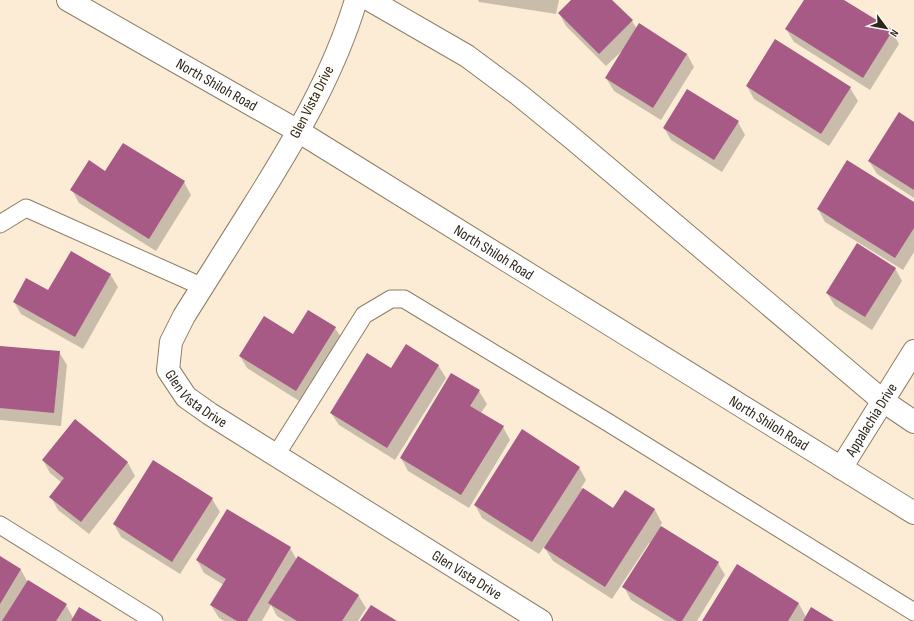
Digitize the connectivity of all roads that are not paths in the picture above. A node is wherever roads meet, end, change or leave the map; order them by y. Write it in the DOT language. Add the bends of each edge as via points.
graph roads {
  1 [pos="68,0"];
  2 [pos="356,0"];
  3 [pos="370,0"];
  4 [pos="298,131"];
  5 [pos="0,224"];
  6 [pos="203,287"];
  7 [pos="914,351"];
  8 [pos="883,401"];
  9 [pos="914,422"];
  10 [pos="276,455"];
  11 [pos="841,468"];
  12 [pos="914,513"];
  13 [pos="0,525"];
  14 [pos="914,612"];
  15 [pos="154,621"];
  16 [pos="541,621"];
  1 -- 4 [label="main road, North Shiloh Road"];
  2 -- 4 [label="main road, Glen Vista Drive" via="340,45"];
  3 -- 8 [label="main road" via="467,56 518,94"];
  4 -- 6 [label="main road, Glen Vista Drive"];
  4 -- 11 [label="main road, North Shiloh Road"];
  5 -- 6 [label="lane" via="26,208"];
  6 -- 10 [label="main road, Glen Vista Drive" via="170,342 168,370 186,397"];
  7 -- 8 [label="main road, Appalachia Drive"];
  8 -- 9 [label="main road"];
  8 -- 11 [label="main road, Appalachia Drive"];
  10 -- 14 [label="lane" via="364,315 391,299 404,299"];
  10 -- 16 [label="main road, Glen Vista Drive"];
  11 -- 12 [label="main road, North Shiloh Road"];
  13 -- 15 [label="lane"];
}
